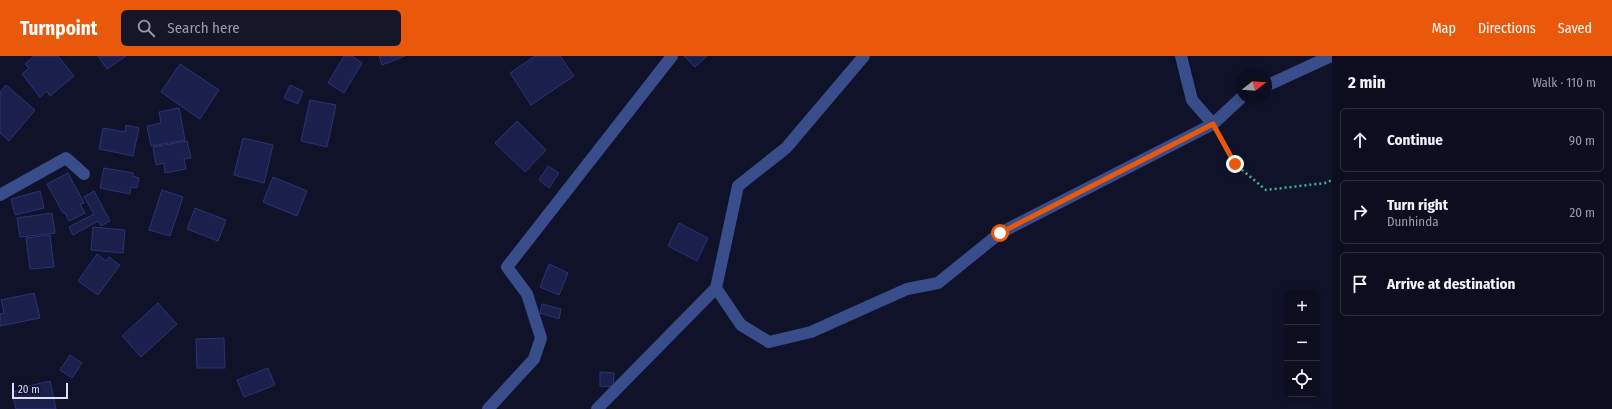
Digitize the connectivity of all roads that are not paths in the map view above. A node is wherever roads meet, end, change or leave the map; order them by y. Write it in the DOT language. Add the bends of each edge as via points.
graph roads {
  1 [pos="672,56"];
  2 [pos="864,56"];
  3 [pos="1181,56"];
  4 [pos="1332,56"];
  5 [pos="1272,83"];
  6 [pos="1236,103"];
  7 [pos="1213,124"];
  8 [pos="84,174"];
  9 [pos="0,195"];
  10 [pos="716,288"];
  11 [pos="488,409"];
  12 [pos="597,409"];
  1 -- 11 [label="street" via="507,267 527,294 541,338 534,359"];
  2 -- 10 [label="street" via="786,148 738,186"];
  3 -- 7 [label="street" via="1192,100"];
  4 -- 5 [label="street"];
  6 -- 7 [label="street"];
  7 -- 10 [label="street" via="1000,233 938,283 907,289 811,332 770,342 741,325"];
  8 -- 9 [label="street" via="66,158"];
  10 -- 12 [label="street"];
}
